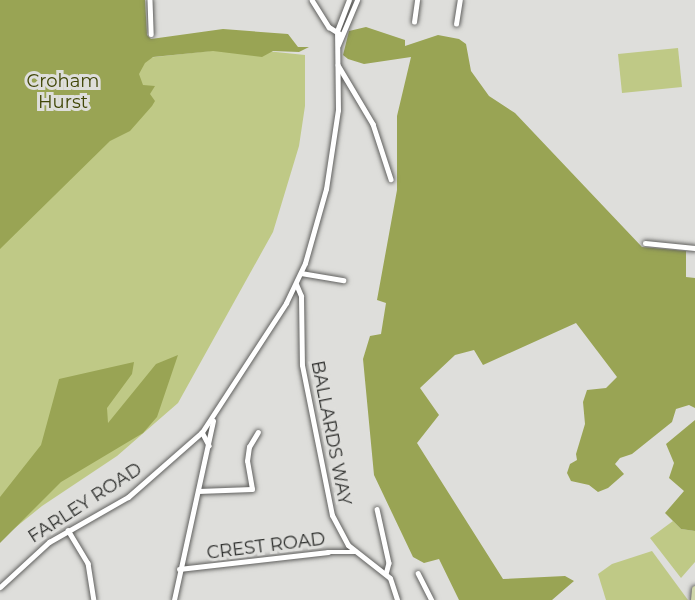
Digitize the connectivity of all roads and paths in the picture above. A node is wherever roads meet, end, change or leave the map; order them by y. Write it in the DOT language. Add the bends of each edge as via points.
graph roads {
  1 [pos="150,0"];
  2 [pos="312,0"];
  3 [pos="349,0"];
  4 [pos="357,0"];
  5 [pos="417,0"];
  6 [pos="460,0"];
  7 [pos="414,22"];
  8 [pos="456,24"];
  9 [pos="151,34"];
  10 [pos="339,34"];
  11 [pos="338,65"];
  12 [pos="391,179"];
  13 [pos="645,243"];
  14 [pos="695,248"];
  15 [pos="301,273"];
  16 [pos="343,280"];
  17 [pos="296,284"];
  18 [pos="213,421"];
  19 [pos="202,432"];
  20 [pos="258,432"];
  21 [pos="209,447"];
  22 [pos="198,491"];
  23 [pos="377,509"];
  24 [pos="68,530"];
  25 [pos="345,540"];
  26 [pos="340,551"];
  27 [pos="356,552"];
  28 [pos="179,569"];
  29 [pos="418,573"];
  30 [pos="386,574"];
  31 [pos="0,587"];
  32 [pos="695,589"];
  33 [pos="94,600"];
  34 [pos="174,600"];
  35 [pos="397,600"];
  36 [pos="432,600"];
  37 [pos="694,600"];
  1 -- 9 [label="street"];
  2 -- 10 [label="street"];
  3 -- 10 [label="street"];
  4 -- 10 [label="street"];
  5 -- 7 [label="street"];
  6 -- 8 [label="street"];
  10 -- 11 [label="street, FARLEY ROAD"];
  11 -- 12 [label="street" via="373,124"];
  11 -- 15 [label="street, FARLEY ROAD" via="338,110 328,178"];
  13 -- 14 [label="street"];
  15 -- 16 [label="street"];
  15 -- 17 [label="street, FARLEY ROAD"];
  17 -- 18 [label="street, FARLEY ROAD"];
  17 -- 25 [label="street, BALLARDS WAY" via="301,296 302,365 313,428 332,515"];
  18 -- 19 [label="street, FARLEY ROAD"];
  18 -- 21 [label="street"];
  19 -- 21 [label="street"];
  19 -- 24 [label="street, FARLEY ROAD" via="128,497"];
  20 -- 22 [label="street" via="249,447 247,461 252,489"];
  21 -- 22 [label="street"];
  22 -- 28 [label="street"];
  23 -- 30 [label="street" via="389,563"];
  24 -- 31 [label="street, FARLEY ROAD"];
  24 -- 33 [label="street" via="88,563"];
  25 -- 26 [label="street"];
  25 -- 27 [label="street, BALLARDS WAY"];
  26 -- 27 [label="street, CREST ROAD"];
  26 -- 28 [label="street, CREST ROAD"];
  27 -- 30 [label="street, BALLARDS WAY"];
  28 -- 34 [label="street"];
  29 -- 36 [label="street"];
  30 -- 35 [label="street"];
  32 -- 37 [label="main road"];
}
